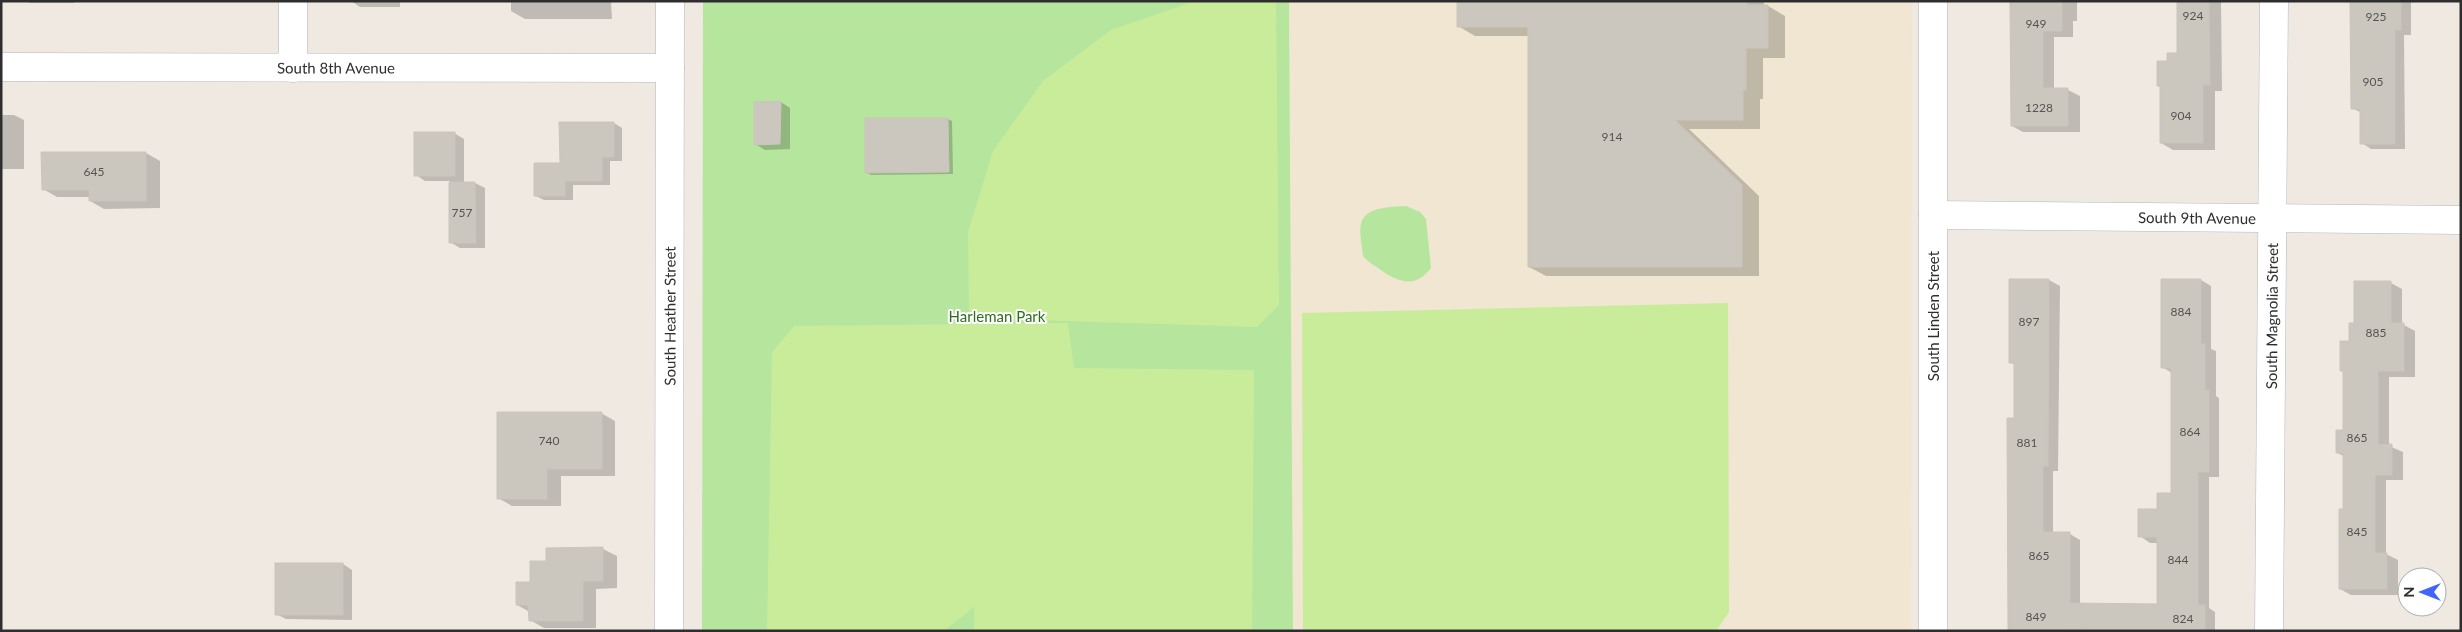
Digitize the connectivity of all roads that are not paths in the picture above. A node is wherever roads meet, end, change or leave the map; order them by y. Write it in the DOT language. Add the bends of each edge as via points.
graph roads {
  1 [pos="293,1"];
  2 [pos="670,1"];
  3 [pos="1933,1"];
  4 [pos="2274,1"];
  5 [pos="1,67"];
  6 [pos="293,68"];
  7 [pos="670,68"];
  8 [pos="1933,215"];
  9 [pos="2271,218"];
  10 [pos="2461,220"];
  11 [pos="669,631"];
  12 [pos="1933,631"];
  13 [pos="2269,631"];
  1 -- 6 [label="street"];
  2 -- 7 [label="street, South Heather Street"];
  3 -- 8 [label="street, South Linden Street"];
  4 -- 9 [label="street, South Magnolia Street"];
  5 -- 6 [label="street, South 8th Avenue"];
  6 -- 7 [label="street, South 8th Avenue"];
  7 -- 11 [label="street, South Heather Street"];
  8 -- 9 [label="street, South 9th Avenue"];
  8 -- 12 [label="street, South Linden Street"];
  9 -- 10 [label="street, South 9th Avenue"];
  9 -- 13 [label="street, South Magnolia Street"];
}
